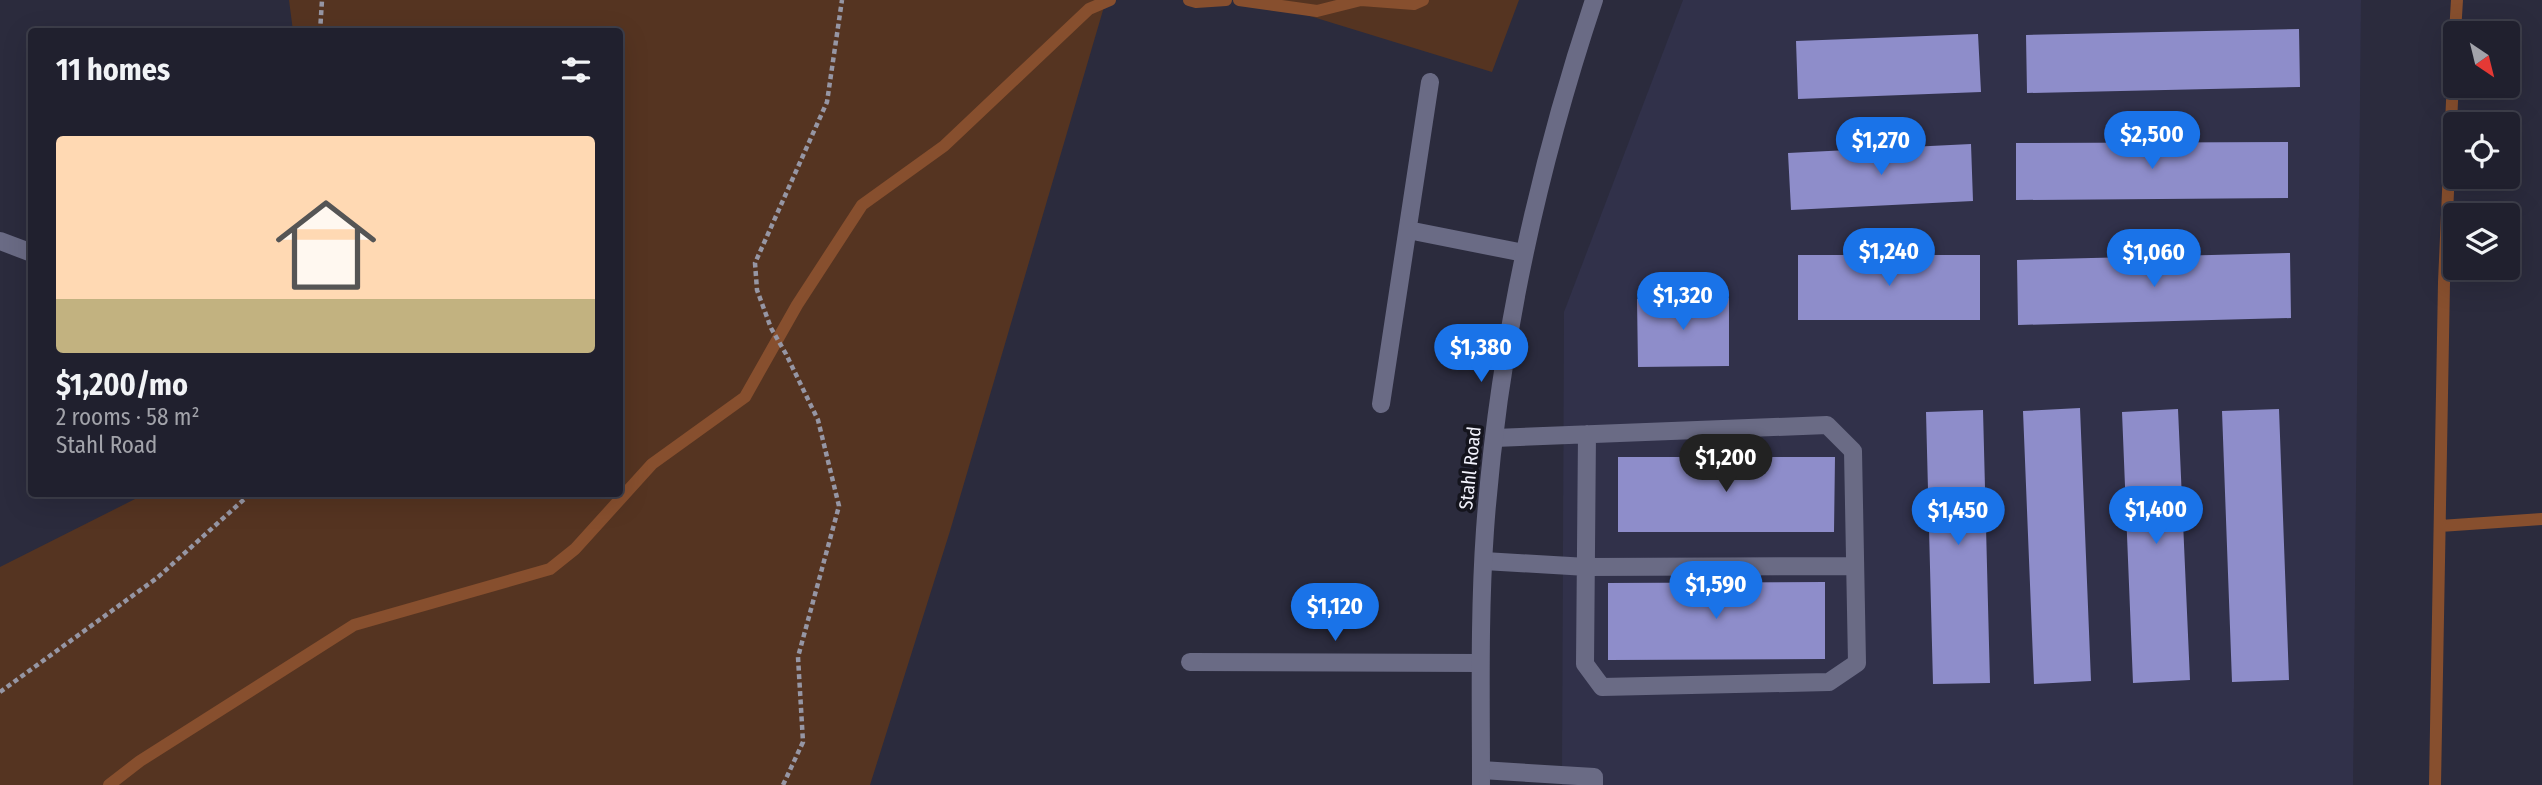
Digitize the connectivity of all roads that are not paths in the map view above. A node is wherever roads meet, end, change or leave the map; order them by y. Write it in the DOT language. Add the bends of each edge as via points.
graph roads {
  1 [pos="1594,0"];
  2 [pos="1430,82"];
  3 [pos="1408,230"];
  4 [pos="0,241"];
  5 [pos="28,252"];
  6 [pos="1524,253"];
  7 [pos="1381,404"];
  8 [pos="1587,434"];
  9 [pos="1495,438"];
  10 [pos="1483,561"];
  11 [pos="1855,566"];
  12 [pos="1587,567"];
  13 [pos="1190,662"];
  14 [pos="1480,663"];
  15 [pos="1481,778"];
  16 [pos="1594,785"];
  1 -- 6 [label="street, Stahl Road"];
  2 -- 3 [label="street"];
  3 -- 6 [label="street"];
  3 -- 7 [label="street"];
  4 -- 5 [label="street"];
  6 -- 9 [label="street, Stahl Road" via="1504,357"];
  8 -- 9 [label="street"];
  8 -- 11 [label="street" via="1827,425 1853,452"];
  8 -- 12 [label="street"];
  9 -- 10 [label="street, Stahl Road"];
  10 -- 12 [label="street"];
  10 -- 14 [label="street, Stahl Road"];
  11 -- 12 [label="street"];
  11 -- 12 [label="street" via="1857,663 1829,682 1602,687 1585,664"];
  13 -- 14 [label="street"];
  14 -- 15 [label="street, Stahl Road"];
  15 -- 16 [label="street" via="1594,777"];
}
